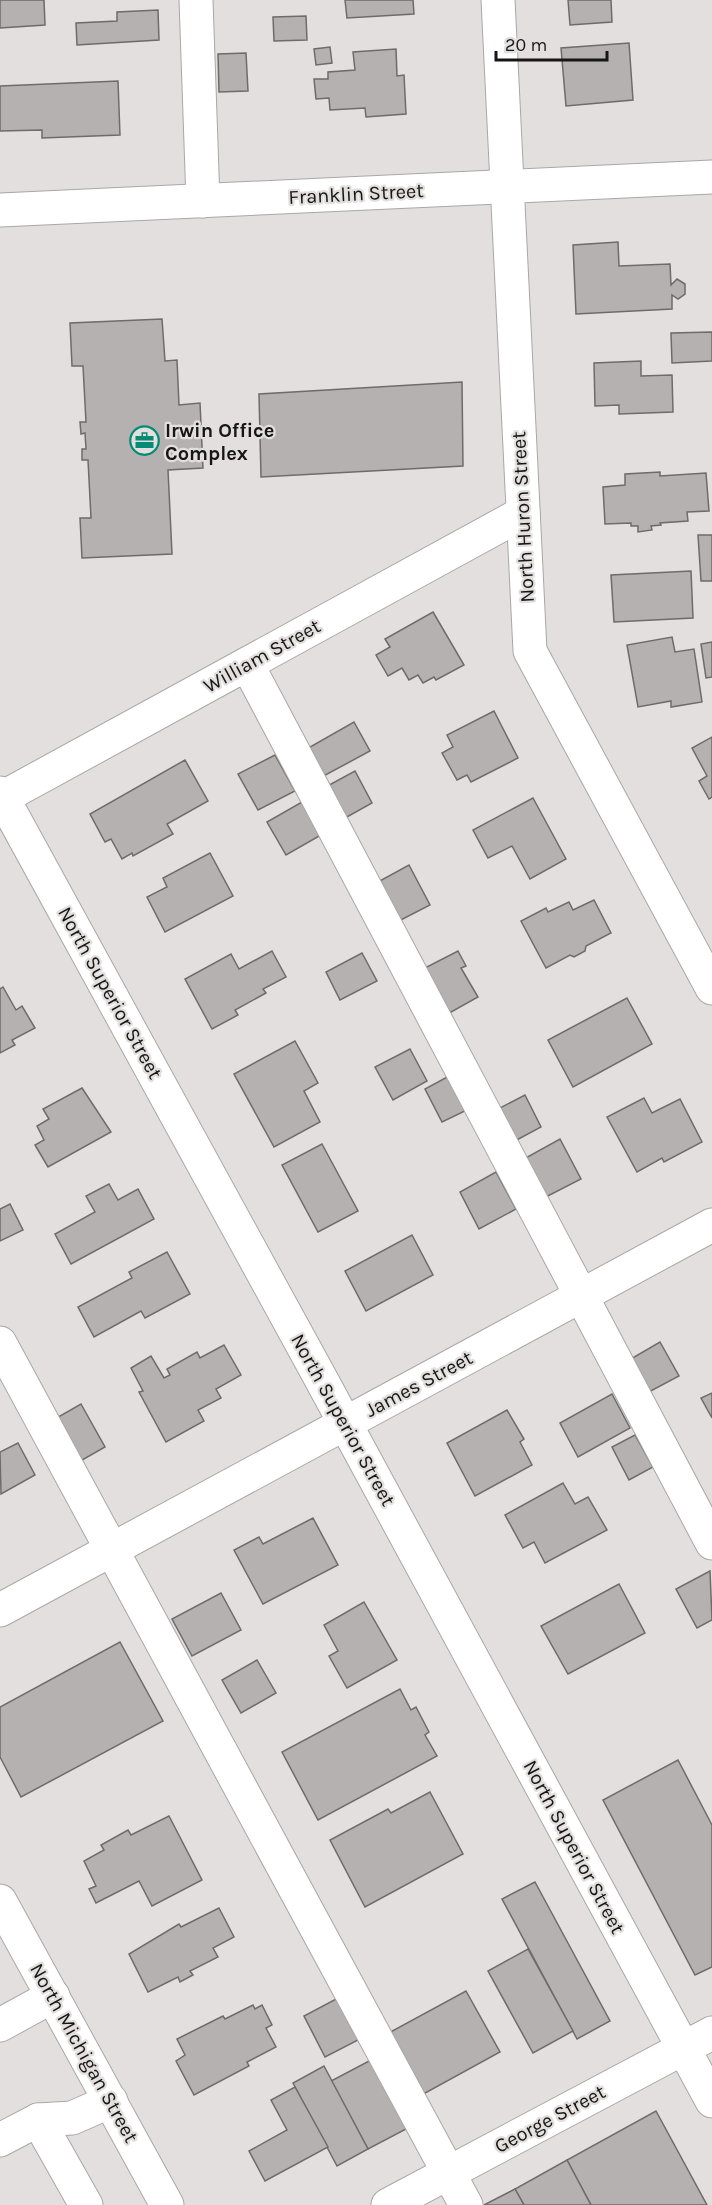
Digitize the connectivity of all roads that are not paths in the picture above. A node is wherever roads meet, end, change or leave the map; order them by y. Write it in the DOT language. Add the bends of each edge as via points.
graph roads {
  1 [pos="196,0"];
  2 [pos="498,0"];
  3 [pos="712,177"];
  4 [pos="507,186"];
  5 [pos="203,201"];
  6 [pos="0,210"];
  7 [pos="523,513"];
  8 [pos="247,664"];
  9 [pos="1,796"];
  10 [pos="712,988"];
  11 [pos="712,1225"];
  12 [pos="580,1296"];
  13 [pos="0,1343"];
  14 [pos="346,1424"];
  15 [pos="712,1543"];
  16 [pos="111,1550"];
  17 [pos="0,1610"];
  18 [pos="0,1901"];
  19 [pos="53,1996"];
  20 [pos="0,2025"];
  21 [pos="712,2032"];
  22 [pos="683,2048"];
  23 [pos="111,2101"];
  24 [pos="712,2101"];
  25 [pos="38,2120"];
  26 [pos="0,2140"];
  27 [pos="449,2172"];
  28 [pos="86,2205"];
  29 [pos="167,2205"];
  30 [pos="388,2205"];
  31 [pos="466,2205"];
  1 -- 5 [label="street"];
  2 -- 4 [label="street, North Huron Street"];
  3 -- 4 [label="street, Franklin Street"];
  4 -- 5 [label="street, Franklin Street"];
  4 -- 7 [label="street, North Huron Street"];
  5 -- 6 [label="street, Franklin Street"];
  7 -- 8 [label="street, William Street"];
  7 -- 10 [label="street, North Huron Street" via="530,651"];
  8 -- 9 [label="street, William Street"];
  8 -- 12 [label="street"];
  9 -- 14 [label="street, North Superior Street"];
  11 -- 12 [label="street, James Street"];
  12 -- 14 [label="street, James Street"];
  12 -- 15 [label="street"];
  13 -- 16 [label="street"];
  14 -- 16 [label="street, James Street"];
  14 -- 22 [label="street, North Superior Street"];
  16 -- 17 [label="street, James Street"];
  16 -- 27 [label="street"];
  18 -- 19 [label="street, North Michigan Street"];
  19 -- 20 [label="street"];
  19 -- 23 [label="street, North Michigan Street"];
  21 -- 22 [label="street, George Street"];
  22 -- 24 [label="street, North Superior Street"];
  22 -- 27 [label="street, George Street"];
  23 -- 25 [label="street" via="72,2118"];
  23 -- 29 [label="street, North Michigan Street"];
  25 -- 26 [label="street"];
  25 -- 28 [label="street"];
  27 -- 30 [label="street, George Street"];
  27 -- 31 [label="street"];
}
